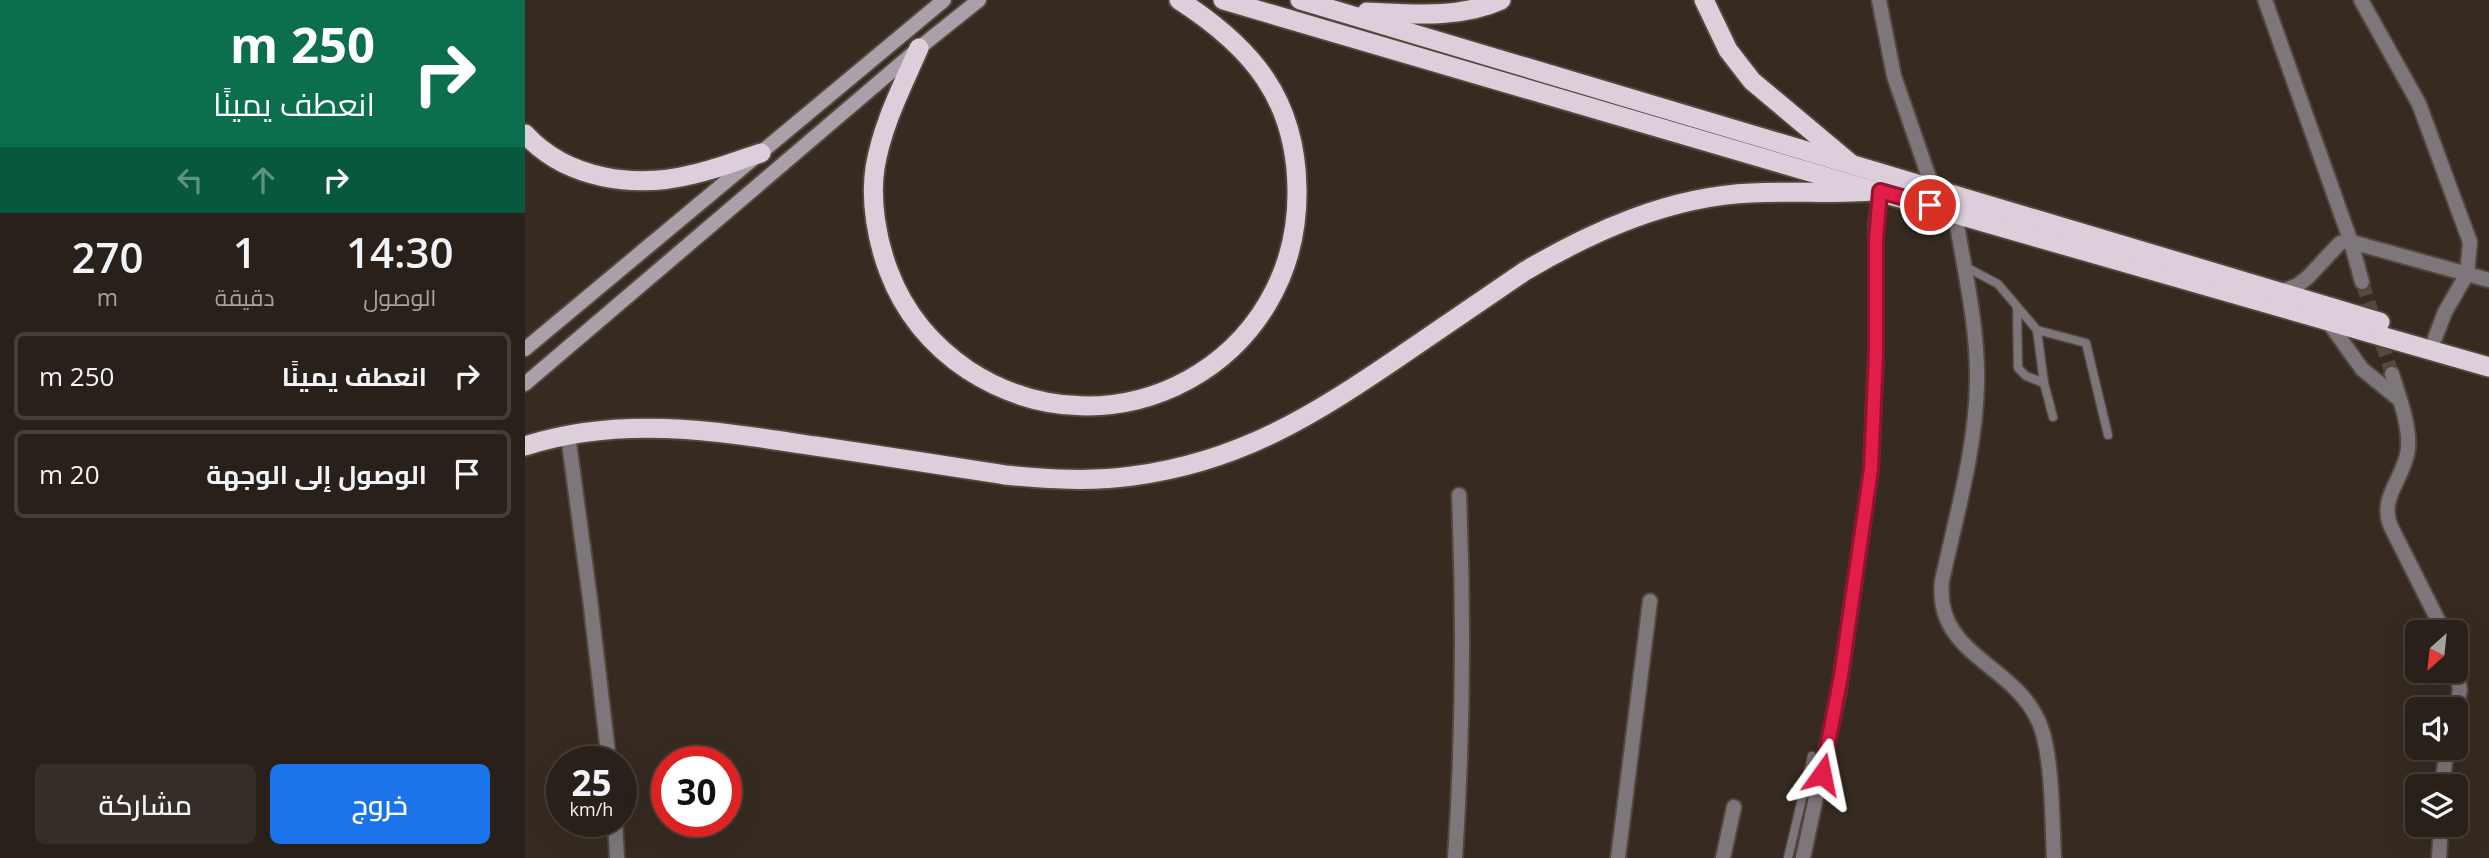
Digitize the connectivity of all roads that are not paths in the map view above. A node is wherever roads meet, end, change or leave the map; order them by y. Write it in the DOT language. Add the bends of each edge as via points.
graph roads {
  1 [pos="944,0"];
  2 [pos="979,0"];
  3 [pos="1179,0"];
  4 [pos="1223,0"];
  5 [pos="1300,0"];
  6 [pos="1501,0"];
  7 [pos="1703,0"];
  8 [pos="1879,0"];
  9 [pos="2265,0"];
  10 [pos="2361,0"];
  11 [pos="1334,10"];
  12 [pos="919,48"];
  13 [pos="525,134"];
  14 [pos="761,153"];
  15 [pos="1854,166"];
  16 [pos="1933,189"];
  17 [pos="1878,191"];
  18 [pos="1955,213"];
  19 [pos="2351,242"];
  20 [pos="1964,266"];
  21 [pos="2467,275"];
  22 [pos="2489,280"];
  23 [pos="2362,282"];
  24 [pos="2280,292"];
  25 [pos="2017,308"];
  26 [pos="2327,320"];
  27 [pos="2038,330"];
  28 [pos="2435,338"];
  29 [pos="525,349"];
  30 [pos="2489,353"];
  31 [pos="2489,367"];
  32 [pos="2392,374"];
  33 [pos="2044,383"];
  34 [pos="525,384"];
  35 [pos="2400,400"];
  36 [pos="2053,417"];
  37 [pos="568,435"];
  38 [pos="2108,435"];
  39 [pos="525,446"];
  40 [pos="1459,495"];
  41 [pos="1650,601"];
  42 [pos="2438,620"];
  43 [pos="607,746"];
  44 [pos="1812,756"];
  45 [pos="1734,807"];
  46 [pos="616,837"];
  47 [pos="2440,837"];
  48 [pos="617,858"];
  49 [pos="1455,858"];
  50 [pos="1618,858"];
  51 [pos="1723,858"];
  52 [pos="1788,858"];
  53 [pos="1803,858"];
  54 [pos="2054,858"];
  55 [pos="2439,858"];
  1 -- 14 [label="main road"];
  2 -- 12 [label="main road"];
  3 -- 12 [label="highway" via="1244,50 1277,99 1294,150 1295,222 1291,249 1275,291 1241,341 1191,379 1129,401 1067,406 1006,391 952,359 905,308 881,248 875,170 888,121"];
  4 -- 17 [label="highway"];
  5 -- 11 [label="highway"];
  6 -- 11 [label="highway" via="1463,12 1428,15"];
  7 -- 15 [label="highway" via="1728,50 1752,80"];
  8 -- 16 [label="street" via="1894,76"];
  9 -- 19 [label="street"];
  10 -- 21 [label="street" via="2419,104 2470,242"];
  11 -- 15 [label="highway"];
  12 -- 34 [label="main road"];
  13 -- 14 [label="highway" via="559,161 620,180 694,174"];
  14 -- 29 [label="main road"];
  15 -- 16 [label="highway"];
  16 -- 24 [label="highway"];
  17 -- 18 [label="highway"];
  17 -- 37 [label="highway" via="1729,195 1628,220 1525,271 1295,424 1218,457 1160,472 1054,479 689,428 625,428"];
  17 -- 53 [label="street" via="1871,469 1839,690"];
  18 -- 20 [label="street"];
  18 -- 26 [label="highway"];
  19 -- 21 [label="street"];
  19 -- 23 [label="street"];
  19 -- 24 [label="street" via="2340,243 2308,278"];
  20 -- 25 [label="lane" via="1998,284"];
  20 -- 54 [label="street" via="1975,342 1976,406 1941,603 1947,624 1960,642 2023,695 2039,721 2046,748"];
  21 -- 22 [label="street"];
  21 -- 28 [label="street"];
  24 -- 28 [label="highway"];
  25 -- 27 [label="lane"];
  25 -- 33 [label="lane" via="2018,368"];
  26 -- 31 [label="highway"];
  26 -- 35 [label="street" via="2362,369"];
  27 -- 33 [label="lane"];
  27 -- 38 [label="lane" via="2088,345"];
  28 -- 30 [label="highway"];
  32 -- 35 [label="street"];
  33 -- 36 [label="lane"];
  35 -- 42 [label="street" via="2408,452 2388,499 2387,514"];
  37 -- 39 [label="highway"];
  37 -- 43 [label="street"];
  40 -- 49 [label="street" via="1463,680"];
  41 -- 50 [label="street"];
  44 -- 52 [label="lane"];
  45 -- 51 [label="street"];
  46 -- 48 [label="street"];
  47 -- 55 [label="street"];
}
